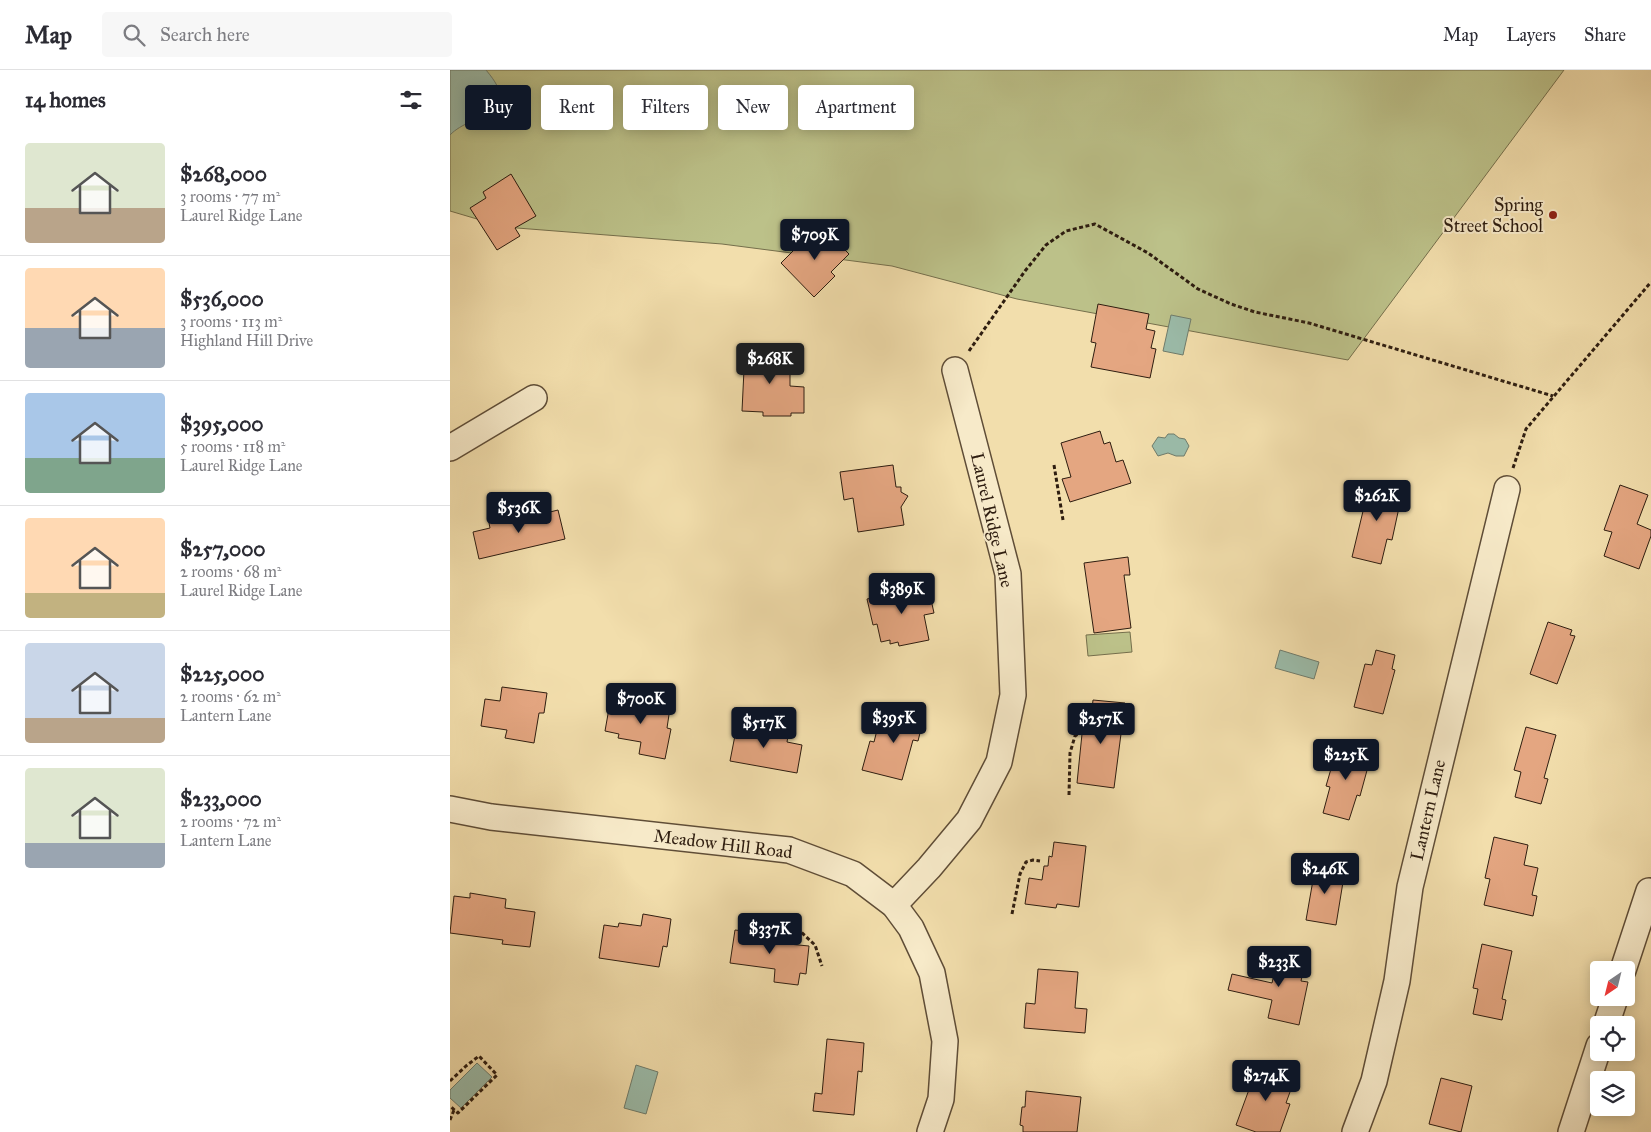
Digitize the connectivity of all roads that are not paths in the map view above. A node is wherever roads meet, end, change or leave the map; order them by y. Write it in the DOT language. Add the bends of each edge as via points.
graph roads {
  1 [pos="955,370"];
  2 [pos="534,398"];
  3 [pos="450,448"];
  4 [pos="1507,489"];
  5 [pos="450,809"];
  6 [pos="1649,891"];
  7 [pos="894,905"];
  8 [pos="1627,961"];
  9 [pos="1594,1061"];
  10 [pos="930,1132"];
  11 [pos="1355,1132"];
  12 [pos="1571,1132"];
  1 -- 7 [label="street, Laurel Ridge Lane" via="1008,574 1013,695 999,762 969,820"];
  2 -- 3 [label="street"];
  4 -- 11 [label="street, Lantern Lane" via="1410,887 1397,981 1374,1081"];
  5 -- 7 [label="street, Meadow Hill Road" via="491,817 789,850 854,874"];
  6 -- 8 [label="street"];
  7 -- 10 [label="street, Meadow Hill Road" via="911,928 932,973 944,1041 941,1099"];
  9 -- 12 [label="street"];
}
